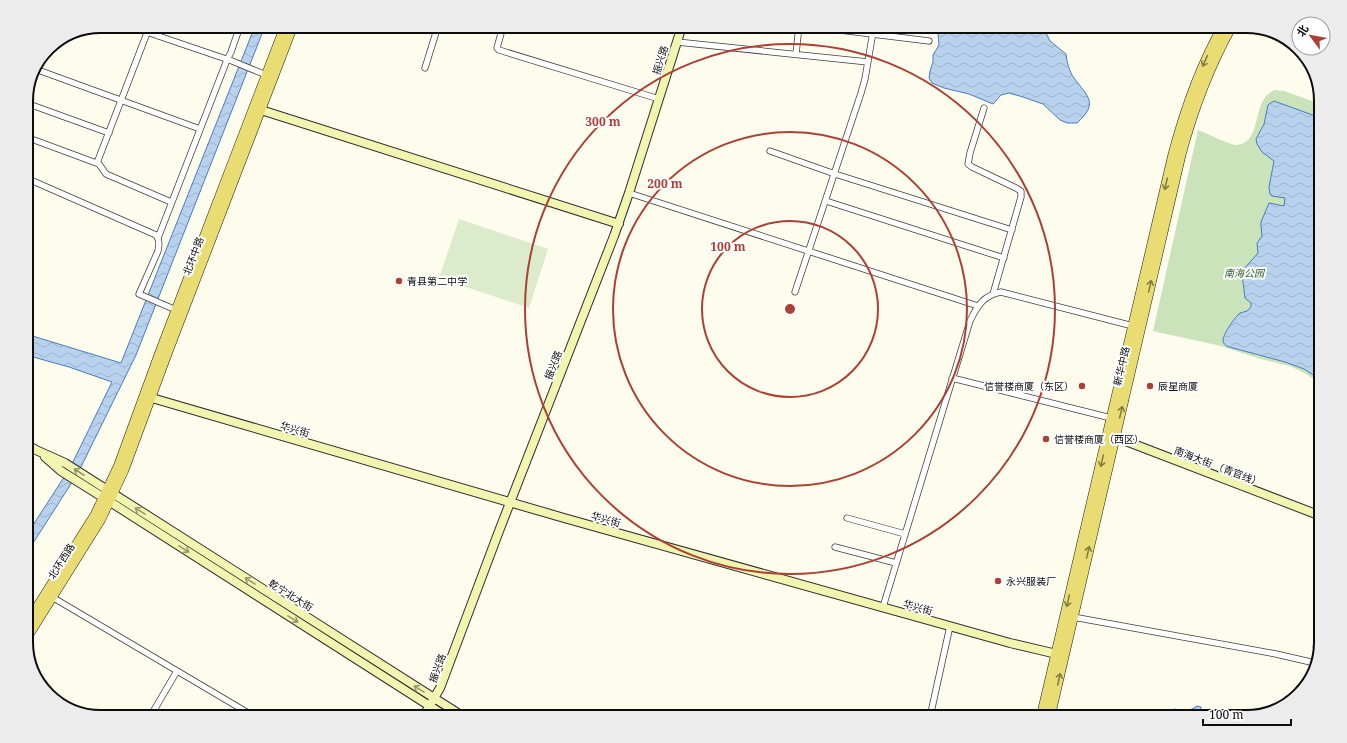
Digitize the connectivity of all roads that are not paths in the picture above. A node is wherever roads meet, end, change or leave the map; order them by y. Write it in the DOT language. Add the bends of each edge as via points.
graph roads {
  1 [pos="147,33"];
  2 [pos="159,33"];
  3 [pos="238,33"];
  4 [pos="282,33"];
  5 [pos="290,33"];
  6 [pos="436,33"];
  7 [pos="501,33"];
  8 [pos="680,33"];
  9 [pos="798,33"];
  10 [pos="865,33"];
  11 [pos="1220,33"];
  12 [pos="1228,33"];
  13 [pos="873,34"];
  14 [pos="158,36"];
  15 [pos="929,41"];
  16 [pos="677,42"];
  17 [pos="796,54"];
  18 [pos="227,60"];
  19 [pos="868,62"];
  20 [pos="425,68"];
  21 [pos="40,71"];
  22 [pos="266,75"];
  23 [pos="659,99"];
  24 [pos="121,101"];
  25 [pos="33,106"];
  26 [pos="984,108"];
  27 [pos="261,110"];
  28 [pos="200,129"];
  29 [pos="109,133"];
  30 [pos="33,140"];
  31 [pos="770,152"];
  32 [pos="97,163"];
  33 [pos="835,174"];
  34 [pos="33,181"];
  35 [pos="630,193"];
  36 [pos="826,201"];
  37 [pos="171,202"];
  38 [pos="619,224"];
  39 [pos="1012,230"];
  40 [pos="158,238"];
  41 [pos="809,252"];
  42 [pos="1004,258"];
  43 [pos="795,292"];
  44 [pos="993,294"];
  45 [pos="978,306"];
  46 [pos="176,310"];
  47 [pos="1133,326"];
  48 [pos="952,378"];
  49 [pos="147,397"];
  50 [pos="1112,418"];
  51 [pos="1112,435"];
  52 [pos="33,448"];
  53 [pos="36,450"];
  54 [pos="109,496"];
  55 [pos="510,502"];
  56 [pos="1314,513"];
  57 [pos="847,518"];
  58 [pos="905,534"];
  59 [pos="835,547"];
  60 [pos="896,563"];
  61 [pos="52,597"];
  62 [pos="883,607"];
  63 [pos="33,614"];
  64 [pos="1073,617"];
  65 [pos="950,626"];
  66 [pos="33,628"];
  67 [pos="1060,655"];
  68 [pos="1311,662"];
  69 [pos="177,671"];
  70 [pos="435,699"];
  71 [pos="430,706"];
  72 [pos="154,710"];
  73 [pos="243,710"];
  74 [pos="427,710"];
  75 [pos="429,710"];
  76 [pos="436,710"];
  77 [pos="453,710"];
  78 [pos="932,710"];
  79 [pos="1044,710"];
  80 [pos="1051,710"];
  1 -- 14 [label="street"];
  1 -- 24 [label="street"];
  2 -- 14 [label="street"];
  3 -- 18 [label="street"];
  4 -- 22 [label="main road, 北环中路"];
  5 -- 27 [label="main road, 北环中路"];
  6 -- 20 [label="street"];
  7 -- 23 [label="street" via="497,48 499,50"];
  8 -- 16 [label="street, 振兴路"];
  9 -- 17 [label="street"];
  10 -- 13 [label="street"];
  11 -- 47 [label="main road, 新华中路, one-way" via="1196,82 1181,123"];
  51 -- 12 [label="main road, 新华中路, one-way" via="1189,125 1210,70"];
  13 -- 15 [label="street"];
  13 -- 19 [label="street"];
  14 -- 18 [label="street"];
  16 -- 17 [label="street"];
  16 -- 23 [label="street, 振兴路"];
  17 -- 19 [label="street"];
  18 -- 22 [label="street"];
  18 -- 28 [label="street"];
  19 -- 33 [label="street" via="862,90"];
  21 -- 24 [label="street"];
  22 -- 46 [label="main road, 北环中路"];
  23 -- 35 [label="street, 振兴路"];
  24 -- 28 [label="street"];
  24 -- 29 [label="street"];
  25 -- 29 [label="street"];
  26 -- 39 [label="street" via="968,164 1020,191 1021,197"];
  27 -- 38 [label="street"];
  27 -- 49 [label="main road, 北环中路"];
  28 -- 37 [label="street"];
  29 -- 32 [label="street"];
  30 -- 32 [label="street"];
  31 -- 33 [label="street"];
  32 -- 37 [label="street" via="106,174"];
  33 -- 36 [label="street"];
  33 -- 39 [label="street"];
  34 -- 40 [label="street"];
  35 -- 38 [label="street, 振兴路"];
  35 -- 41 [label="street"];
  36 -- 41 [label="street"];
  36 -- 42 [label="street"];
  37 -- 40 [label="street"];
  38 -- 55 [label="street, 振兴路"];
  39 -- 42 [label="street"];
  40 -- 46 [label="street" via="158,251 138,294"];
  41 -- 43 [label="street"];
  41 -- 45 [label="street"];
  42 -- 44 [label="street"];
  44 -- 45 [label="street"];
  44 -- 47 [label="street" via="1001,292"];
  45 -- 48 [label="street" via="970,321"];
  46 -- 49 [label="main road, 北环中路"];
  47 -- 50 [label="main road, 新华中路"];
  48 -- 50 [label="street"];
  48 -- 58 [label="street"];
  49 -- 54 [label="main road, 北环中路" via="124,470"];
  49 -- 55 [label="street, 华兴街"];
  50 -- 51 [label="main road, 新华中路"];
  51 -- 56 [label="street, 南海大街 （青官线）"];
  64 -- 51 [label="main road, 新华中路, one-way"];
  51 -- 67 [label="main road, 新华中路, one-way"];
  52 -- 53 [label="street"];
  53 -- 54 [label="street" via="61,471 89,488"];
  54 -- 53 [label="street, one-way" via="93,481 65,463"];
  54 -- 61 [label="main road, 北环西路" via="101,519"];
  54 -- 63 [label="main road, 北环西路" via="94,515"];
  70 -- 54 [label="street, 乾宁北大街, one-way"];
  54 -- 71 [label="street, 乾宁北大街, one-way"];
  55 -- 62 [label="street, 华兴街"];
  55 -- 70 [label="street, 振兴路"];
  57 -- 58 [label="street"];
  58 -- 60 [label="street"];
  59 -- 60 [label="street"];
  60 -- 62 [label="street"];
  61 -- 66 [label="main road, 北环西路"];
  61 -- 69 [label="street"];
  62 -- 65 [label="street, 华兴街"];
  64 -- 67 [label="main road, 新华中路"];
  64 -- 68 [label="street"];
  65 -- 67 [label="street, 华兴街"];
  65 -- 78 [label="street"];
  67 -- 79 [label="main road, 新华中路"];
  80 -- 67 [label="main road, 新华中路, one-way"];
  69 -- 72 [label="street"];
  69 -- 73 [label="street"];
  70 -- 71 [label="street, 振兴路"];
  70 -- 77 [label="street, 乾宁北大街"];
  71 -- 74 [label="street, 振兴路"];
  71 -- 75 [label="street"];
  71 -- 76 [label="street, 乾宁北大街"];
}
